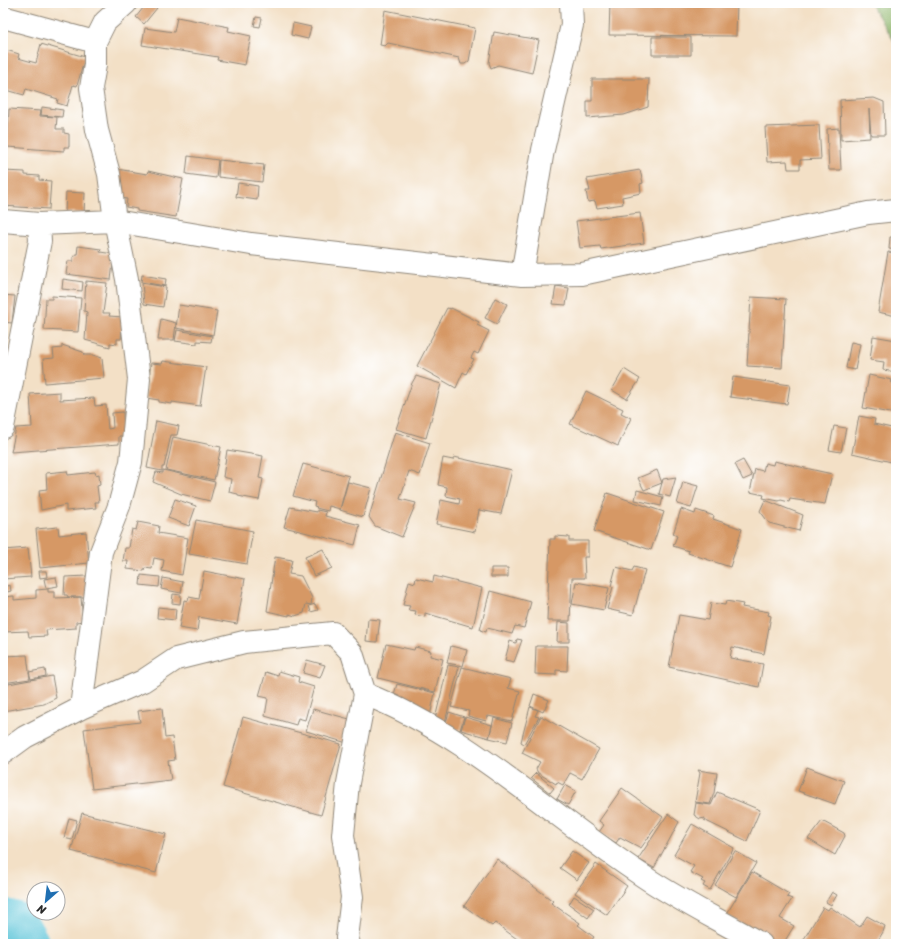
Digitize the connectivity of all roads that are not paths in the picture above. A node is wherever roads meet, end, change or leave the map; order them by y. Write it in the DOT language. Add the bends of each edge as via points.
graph roads {
  1 [pos="126,3"];
  2 [pos="571,3"];
  3 [pos="3,17"];
  4 [pos="95,42"];
  5 [pos="896,210"];
  6 [pos="3,221"];
  7 [pos="115,221"];
  8 [pos="39,224"];
  9 [pos="522,274"];
  10 [pos="3,427"];
  11 [pos="365,694"];
  12 [pos="82,708"];
  13 [pos="3,753"];
  14 [pos="349,944"];
  15 [pos="760,944"];
  1 -- 4 [label="street" via="105,22"];
  2 -- 9 [label="street" via="572,25 542,150"];
  3 -- 4 [label="street"];
  4 -- 7 [label="street" via="91,88 97,130 110,174"];
  5 -- 9 [label="street" via="868,213 582,274"];
  6 -- 8 [label="street"];
  7 -- 8 [label="street"];
  7 -- 9 [label="street" via="251,244"];
  7 -- 12 [label="street" via="127,279 139,379 131,462 119,506 101,552"];
  8 -- 10 [label="street" via="40,241"];
  11 -- 12 [label="street" via="352,653 333,633 244,642 176,659 143,681"];
  11 -- 14 [label="street" via="348,783 343,836 352,897"];
  11 -- 15 [label="street" via="394,705 449,735 643,876"];
  12 -- 13 [label="street" via="25,737"];
}
